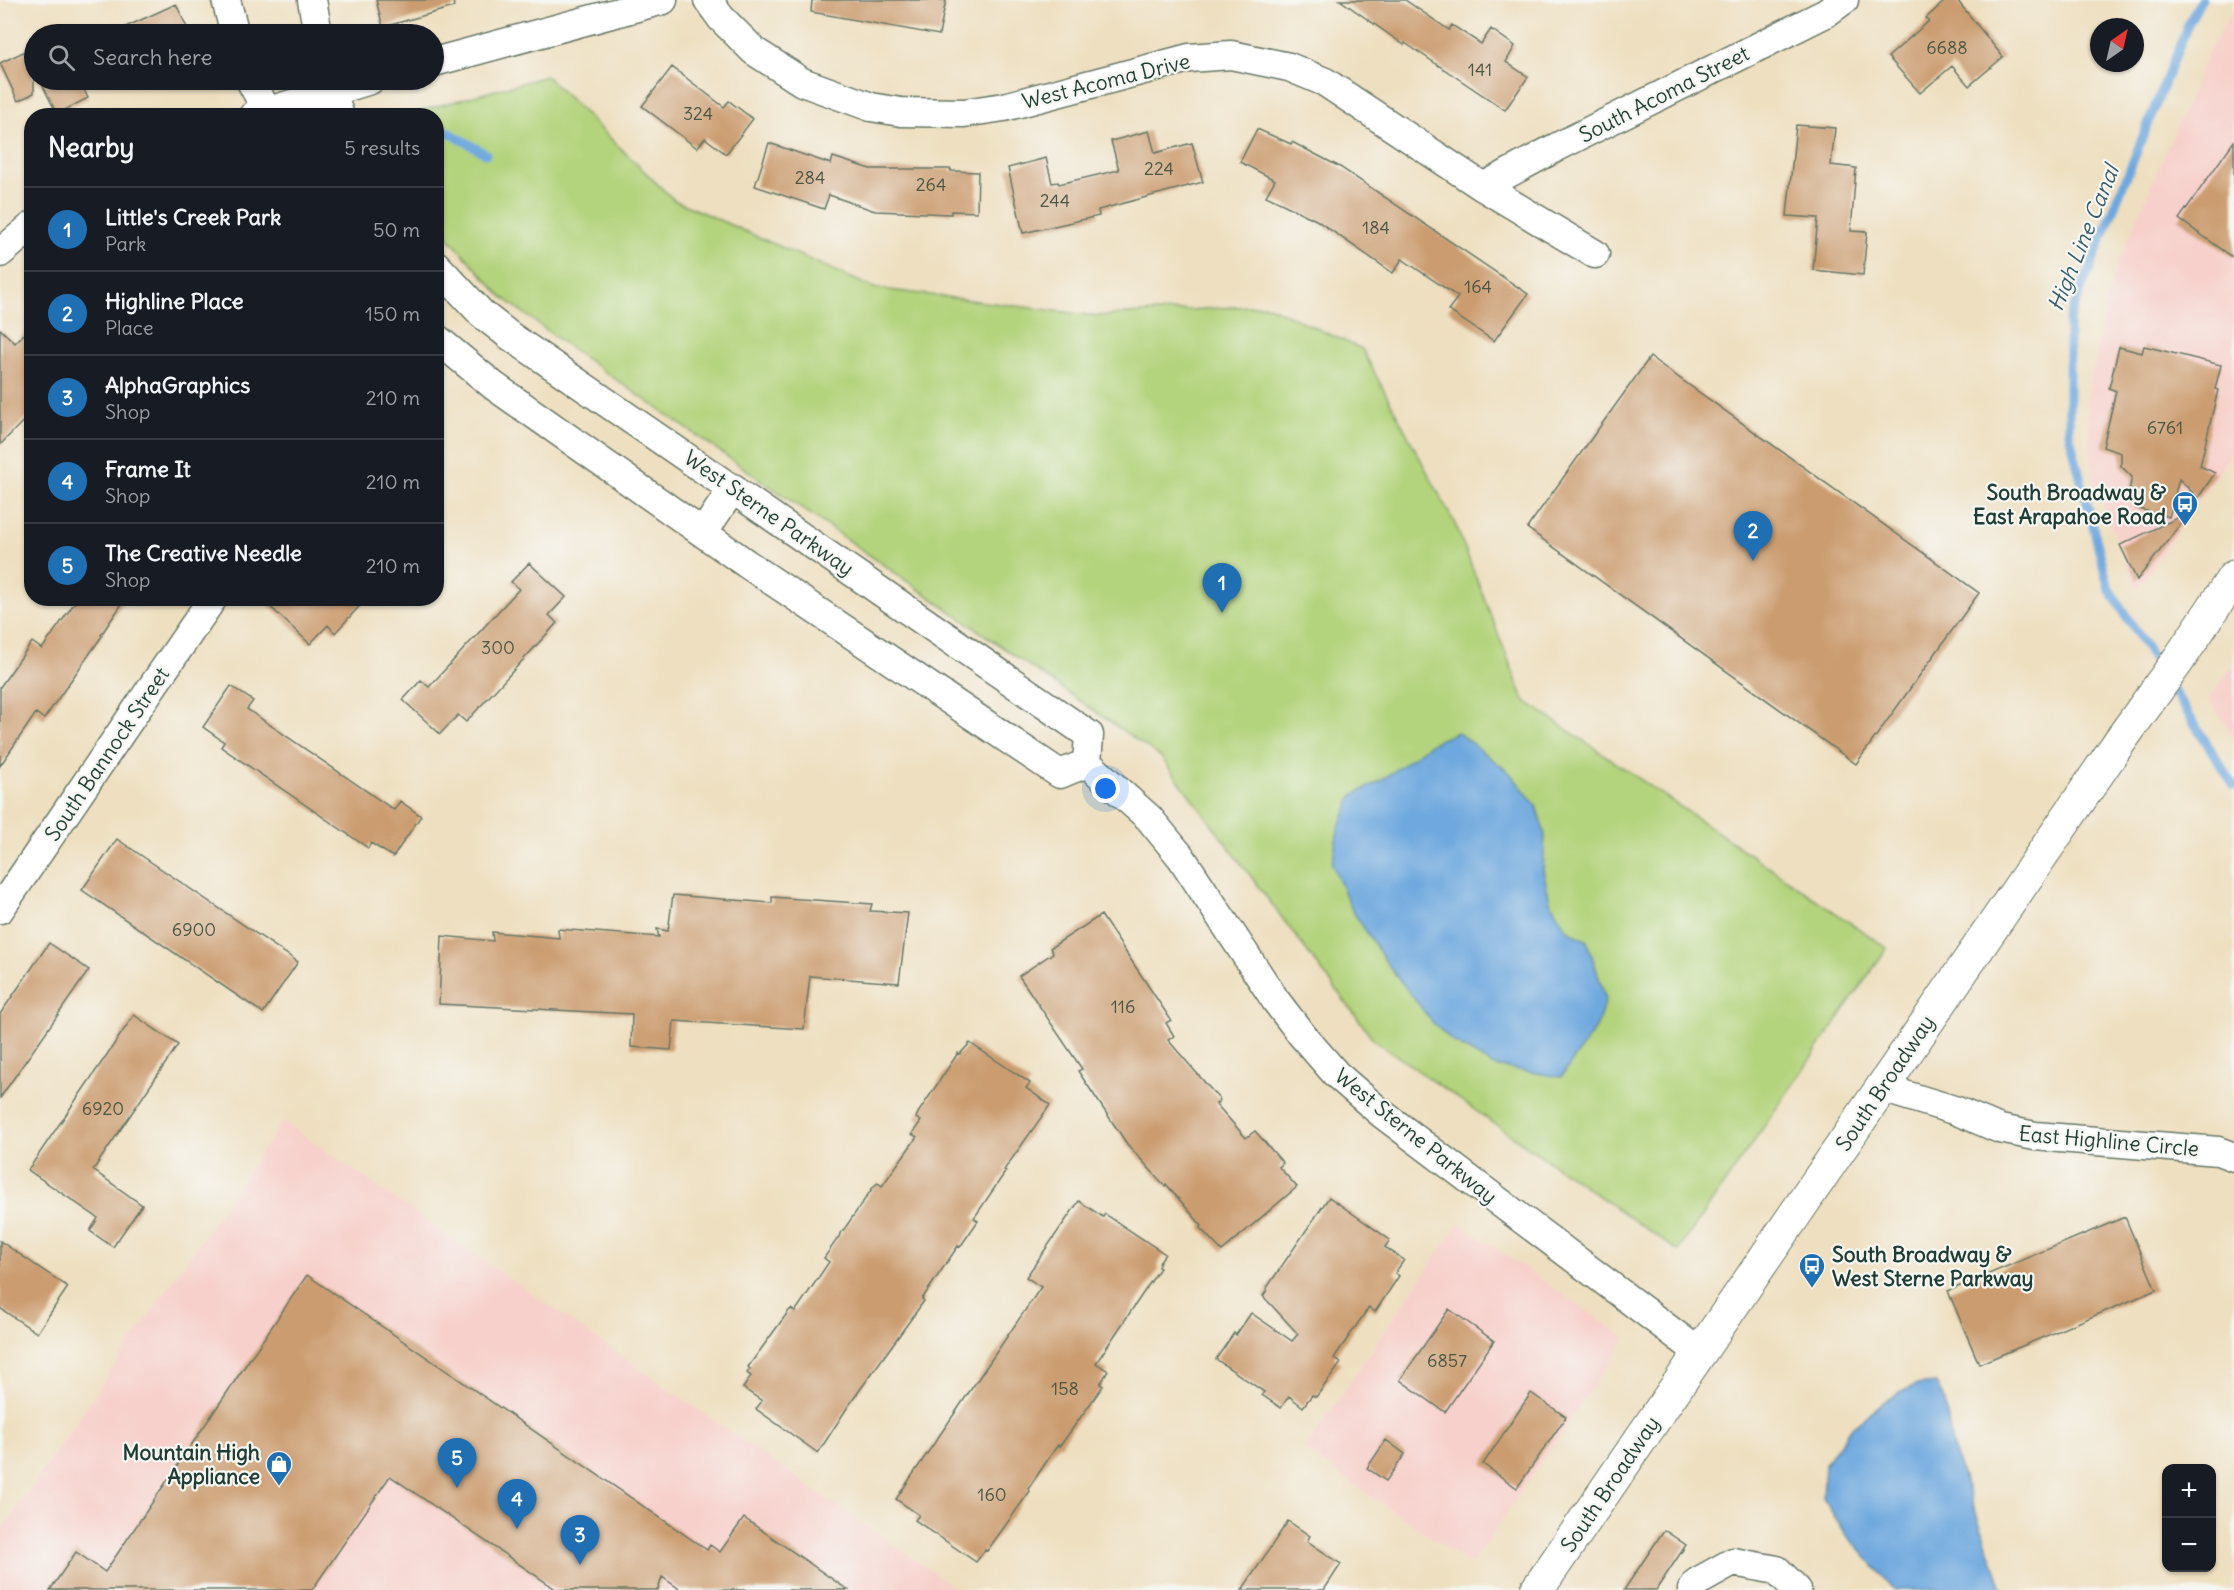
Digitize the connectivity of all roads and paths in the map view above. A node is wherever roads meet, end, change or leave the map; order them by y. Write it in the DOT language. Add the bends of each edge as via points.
graph roads {
  1 [pos="226,0"];
  2 [pos="312,0"];
  3 [pos="663,0"];
  4 [pos="708,0"];
  5 [pos="1844,0"];
  6 [pos="233,24"];
  7 [pos="316,24"];
  8 [pos="444,59"];
  9 [pos="254,90"];
  10 [pos="332,95"];
  11 [pos="261,108"];
  12 [pos="285,108"];
  13 [pos="1483,187"];
  14 [pos="24,232"];
  15 [pos="0,252"];
  16 [pos="1595,254"];
  17 [pos="444,274"];
  18 [pos="444,345"];
  19 [pos="733,488"];
  20 [pos="703,532"];
  21 [pos="2234,577"];
  22 [pos="208,606"];
  23 [pos="1087,763"];
  24 [pos="0,909"];
  25 [pos="1882,1088"];
  26 [pos="2234,1157"];
  27 [pos="1700,1353"];
  28 [pos="1537,1590"];
  29 [pos="1692,1590"];
  30 [pos="1797,1590"];
  1 -- 6 [label="street"];
  2 -- 7 [label="street"];
  3 -- 8 [label="street"];
  4 -- 13 [label="street, West Acoma Drive" via="754,51 802,82 901,112 964,113 1004,107 1189,58 1231,56 1289,67 1325,82"];
  5 -- 13 [label="street, South Acoma Street" via="1826,13"];
  9 -- 11 [label="street"];
  10 -- 12 [label="street"];
  13 -- 16 [label="street, West Acoma Drive"];
  14 -- 15 [label="street"];
  17 -- 19 [label="street, West Sterne Parkway" via="482,314 510,336"];
  18 -- 20 [label="street" via="494,386"];
  19 -- 20 [label="street"];
  19 -- 23 [label="street, West Sterne Parkway" via="1089,735"];
  20 -- 23 [label="street" via="1060,774"];
  21 -- 25 [label="main road, South Broadway"];
  22 -- 24 [label="street, South Bannock Street"];
  23 -- 27 [label="street, West Sterne Parkway" via="1149,818 1181,857 1276,1001 1336,1074 1381,1113"];
  25 -- 26 [label="street, East Highline Circle" via="2001,1130 2218,1151"];
  25 -- 27 [label="main road, South Broadway"];
  27 -- 28 [label="main road, South Broadway"];
  29 -- 30 [label="street" via="1697,1582 1733,1562 1777,1570"];
}
